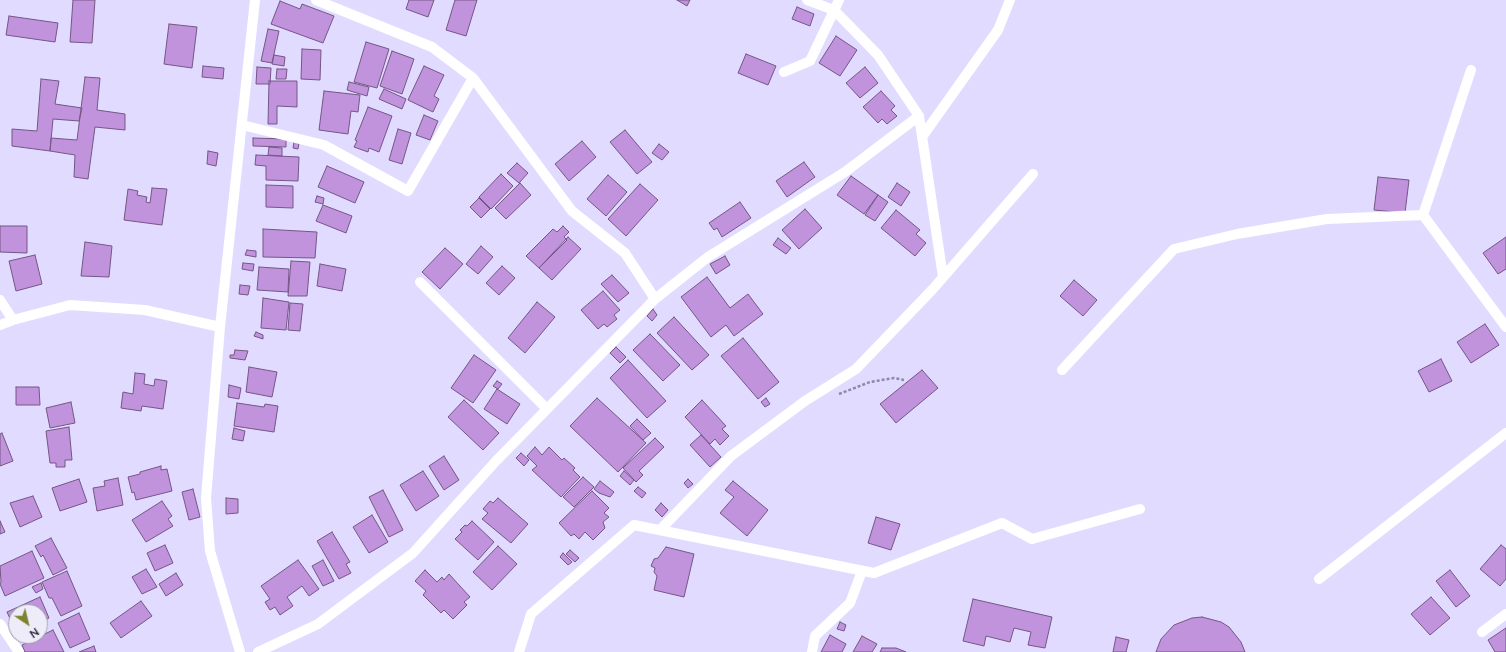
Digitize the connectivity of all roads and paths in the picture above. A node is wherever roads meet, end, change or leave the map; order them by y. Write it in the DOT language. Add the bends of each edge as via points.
graph roads {
  1 [pos="255,0"];
  2 [pos="316,0"];
  3 [pos="807,0"];
  4 [pos="839,0"];
  5 [pos="1010,0"];
  6 [pos="834,10"];
  7 [pos="1471,70"];
  8 [pos="784,72"];
  9 [pos="472,78"];
  10 [pos="919,116"];
  11 [pos="242,125"];
  12 [pos="922,137"];
  13 [pos="1033,174"];
  14 [pos="1423,215"];
  15 [pos="943,277"];
  16 [pos="420,282"];
  17 [pos="655,299"];
  18 [pos="0,300"];
  19 [pos="13,320"];
  20 [pos="0,325"];
  21 [pos="220,327"];
  22 [pos="1506,328"];
  23 [pos="1062,370"];
  24 [pos="904,380"];
  25 [pos="817,394"];
  26 [pos="547,409"];
  27 [pos="1506,433"];
  28 [pos="1140,509"];
  29 [pos="660,530"];
  30 [pos="862,571"];
  31 [pos="1319,579"];
  32 [pos="1506,614"];
  33 [pos="0,624"];
  34 [pos="1482,632"];
  35 [pos="19,652"];
  36 [pos="240,652"];
  37 [pos="258,652"];
  38 [pos="519,652"];
  39 [pos="812,652"];
  1 -- 11 [label="street"];
  2 -- 9 [label="street" via="432,47"];
  3 -- 6 [label="street"];
  4 -- 6 [label="street"];
  5 -- 12 [label="street" via="998,30"];
  6 -- 8 [label="street" via="810,61"];
  6 -- 10 [label="street" via="878,55"];
  7 -- 14 [label="street"];
  9 -- 11 [label="street" via="408,191 324,146"];
  9 -- 17 [label="street" via="572,211 625,253"];
  10 -- 12 [label="street"];
  10 -- 17 [label="street" via="845,172 708,257"];
  11 -- 21 [label="street"];
  12 -- 15 [label="street"];
  13 -- 15 [label="street"];
  14 -- 22 [label="street"];
  14 -- 23 [label="street" via="1327,218 1237,234 1174,249"];
  15 -- 25 [label="street" via="856,369"];
  16 -- 26 [label="street"];
  17 -- 26 [label="street"];
  18 -- 19 [label="street"];
  19 -- 20 [label="street"];
  19 -- 21 [label="street" via="70,305 145,310"];
  21 -- 36 [label="street" via="206,498 210,551"];
  24 -- 25 [label="path" via="894,378 870,382 829,396"];
  25 -- 29 [label="street" via="731,456"];
  26 -- 37 [label="street" via="413,553 318,624"];
  27 -- 31 [label="street"];
  28 -- 30 [label="street" via="1032,539 1002,524 874,573"];
  29 -- 30 [label="street"];
  29 -- 38 [label="street" via="634,525 531,614"];
  30 -- 39 [label="street" via="850,603 815,636"];
  32 -- 34 [label="street"];
  33 -- 35 [label="street"];
}
